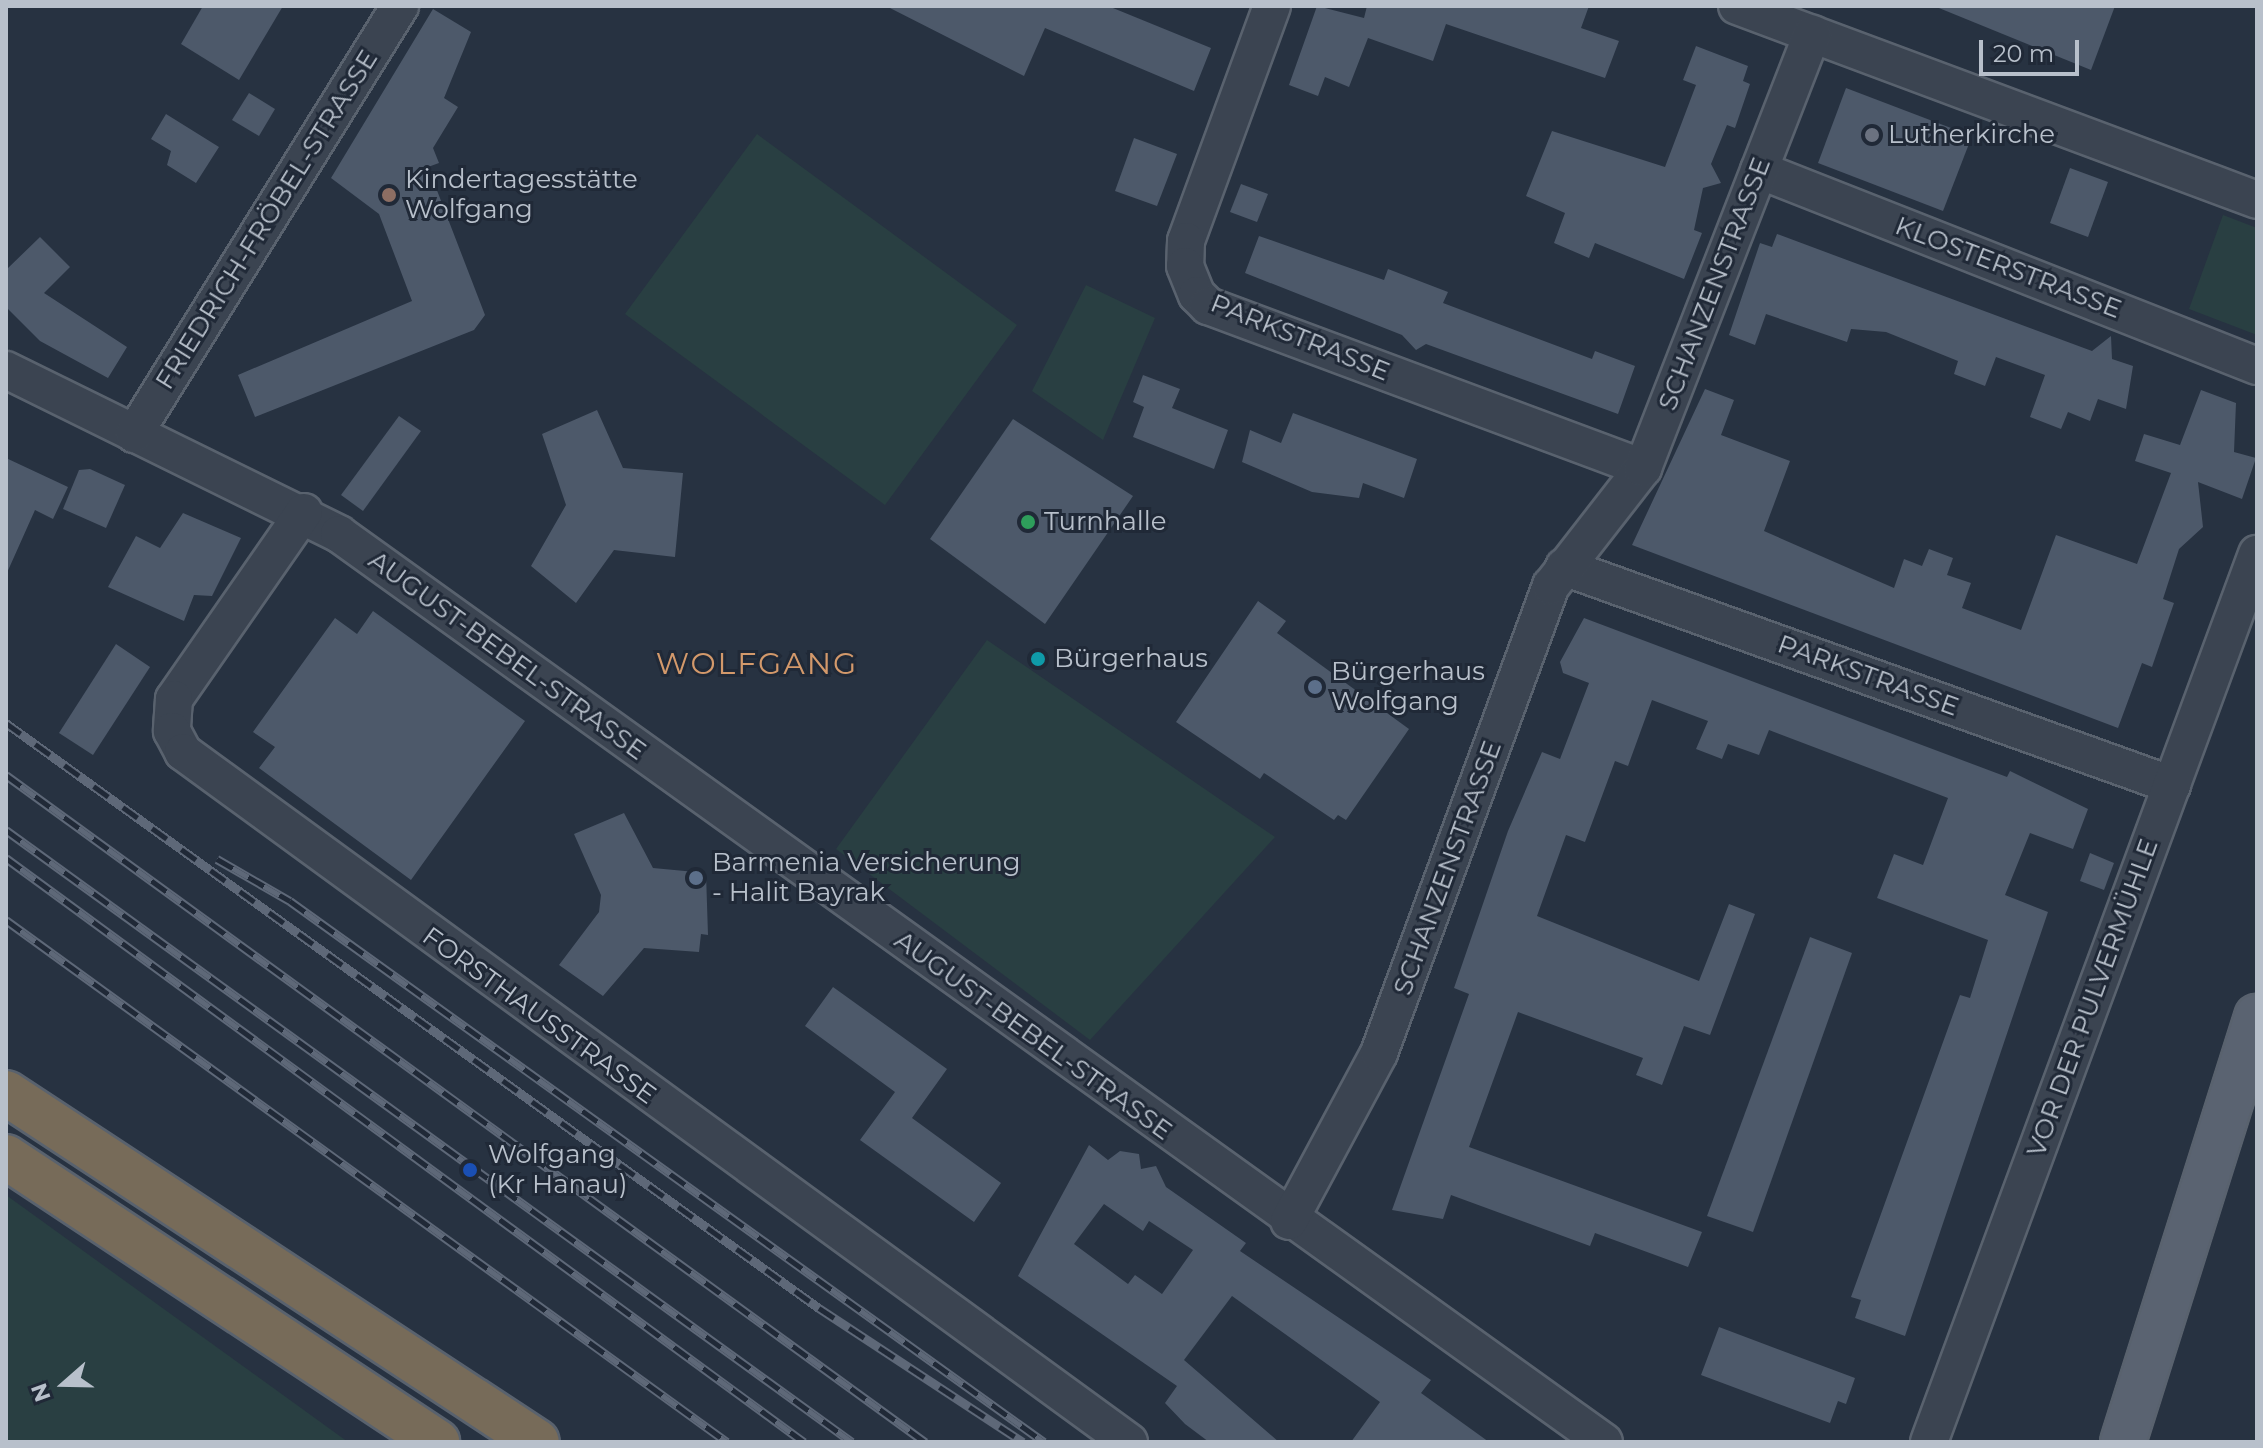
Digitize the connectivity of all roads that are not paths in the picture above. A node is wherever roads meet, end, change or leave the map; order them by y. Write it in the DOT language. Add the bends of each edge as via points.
graph roads {
  1 [pos="400,6"];
  2 [pos="1737,6"];
  3 [pos="1266,8"];
  4 [pos="1812,34"];
  5 [pos="1759,170"];
  6 [pos="2257,200"];
  7 [pos="2257,366"];
  8 [pos="6,370"];
  9 [pos="134,434"];
  10 [pos="1643,468"];
  11 [pos="304,512"];
  12 [pos="2257,554"];
  13 [pos="1564,567"];
  14 [pos="2172,785"];
  15 [pos="2257,1017"];
  16 [pos="6,1093"];
  17 [pos="6,1157"];
  18 [pos="1289,1221"];
  19 [pos="437,1442"];
  20 [pos="537,1442"];
  21 [pos="1129,1442"];
  22 [pos="1604,1442"];
  23 [pos="1929,1442"];
  24 [pos="2123,1442"];
  1 -- 9 [label="street, FRIEDRICH-FRÖBEL-STRASSE"];
  2 -- 4 [label="street"];
  3 -- 10 [label="street, PARKSTRASSE" via="1186,241 1190,281 1208,306"];
  4 -- 5 [label="street, SCHANZENSTRASSE"];
  4 -- 6 [label="street"];
  5 -- 7 [label="street, KLOSTERSTRASSE"];
  5 -- 10 [label="street, SCHANZENSTRASSE"];
  8 -- 9 [label="street, AUGUST-BEBEL-STRASSE"];
  9 -- 11 [label="street, AUGUST-BEBEL-STRASSE"];
  10 -- 13 [label="street, SCHANZENSTRASSE"];
  11 -- 18 [label="street, AUGUST-BEBEL-STRASSE"];
  11 -- 21 [label="street, FORSTHAUSSTRASSE" via="174,699 172,731 183,752"];
  12 -- 14 [label="street, VOR DER PULVERMÜHLE"];
  13 -- 14 [label="street, PARKSTRASSE"];
  13 -- 18 [label="street, SCHANZENSTRASSE" via="1379,1053"];
  14 -- 23 [label="street, VOR DER PULVERMÜHLE"];
  15 -- 24 [label="main road"];
  16 -- 20 [label="highway"];
  17 -- 19 [label="highway"];
  18 -- 22 [label="street, AUGUST-BEBEL-STRASSE"];
}
